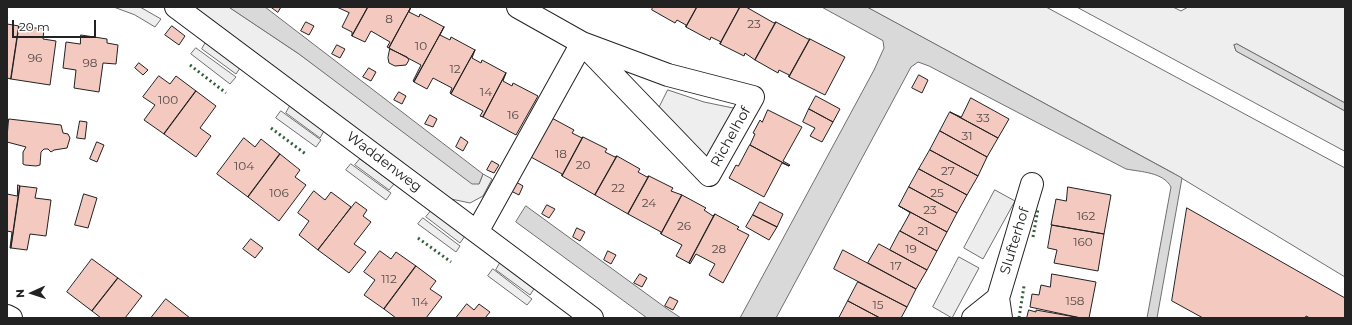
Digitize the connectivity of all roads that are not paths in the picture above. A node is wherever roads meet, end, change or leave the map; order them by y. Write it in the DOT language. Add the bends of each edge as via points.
graph roads {
  1 [pos="176,7"];
  2 [pos="518,7"];
  3 [pos="582,43"];
  4 [pos="1032,184"];
  5 [pos="477,232"];
  6 [pos="999,308"];
  7 [pos="7,316"];
  8 [pos="11,318"];
  9 [pos="592,318"];
  10 [pos="973,318"];
  1 -- 5 [label="street, Waddenweg"];
  2 -- 3 [label="street, Richelhof"];
  3 -- 3 [label="street, Richelhof" via="709,175 753,96 668,75"];
  3 -- 5 [label="street"];
  4 -- 6 [label="street, Slufterhof"];
  5 -- 9 [label="street, Waddenweg"];
  6 -- 10 [label="street, Slufterhof"];
  7 -- 8 [label="street"];
}
